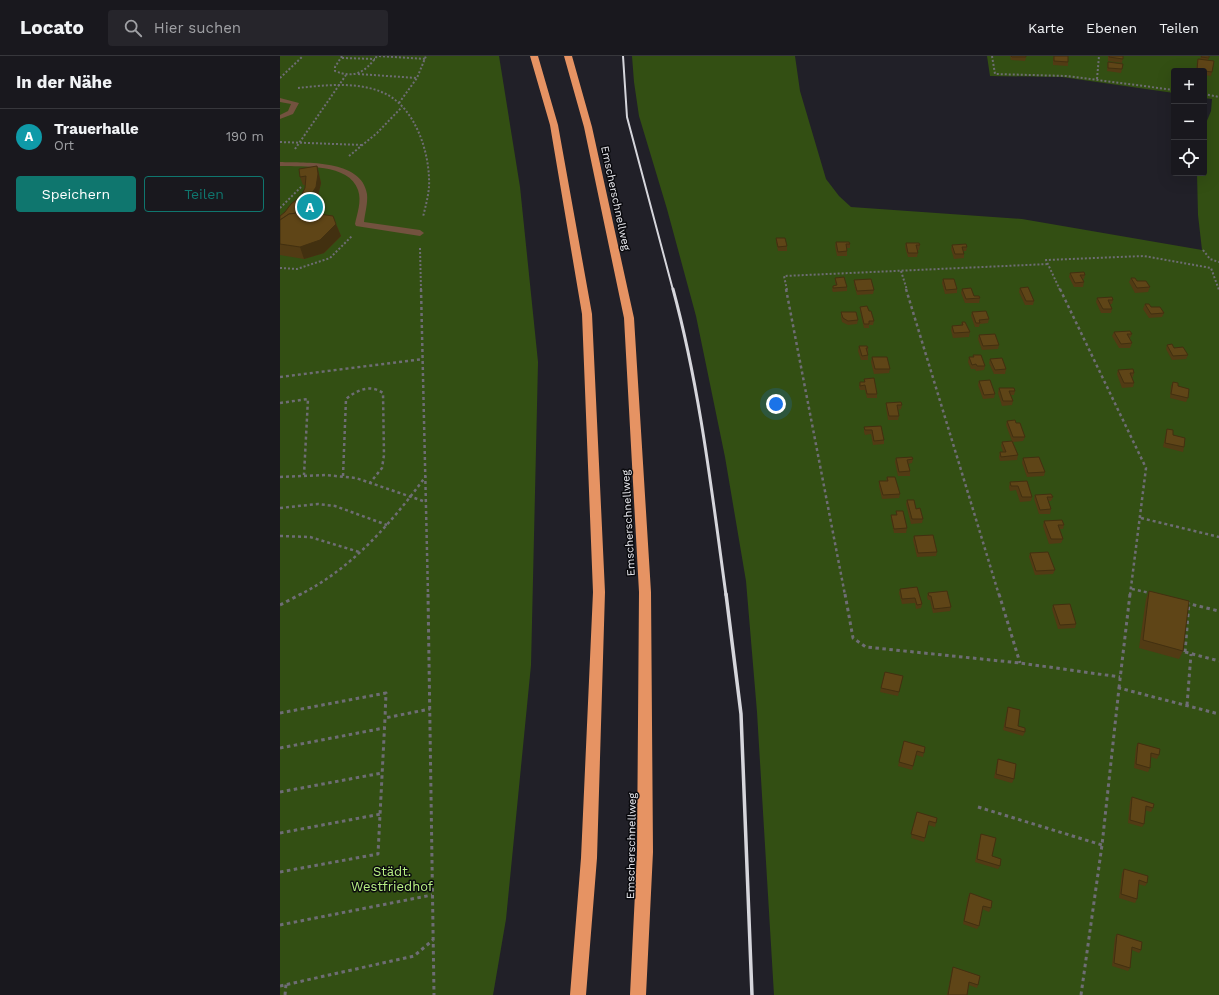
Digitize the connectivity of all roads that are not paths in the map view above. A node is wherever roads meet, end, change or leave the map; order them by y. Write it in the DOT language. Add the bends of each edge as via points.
graph roads {
  1 [pos="534,56"];
  2 [pos="568,56"];
  3 [pos="280,100"];
  4 [pos="280,117"];
  5 [pos="281,167"];
  6 [pos="420,233"];
  7 [pos="578,995"];
  8 [pos="638,995"];
  1 -- 7 [label="highway" via="554,125 587,322 599,592 589,858"];
  2 -- 8 [label="highway, Emscherschnellweg" via="588,127 629,318 645,592 645,852"];
  3 -- 4 [label="lane" via="295,103 294,109"];
  5 -- 6 [label="lane" via="332,167 350,175 362,191 359,224"];
}
